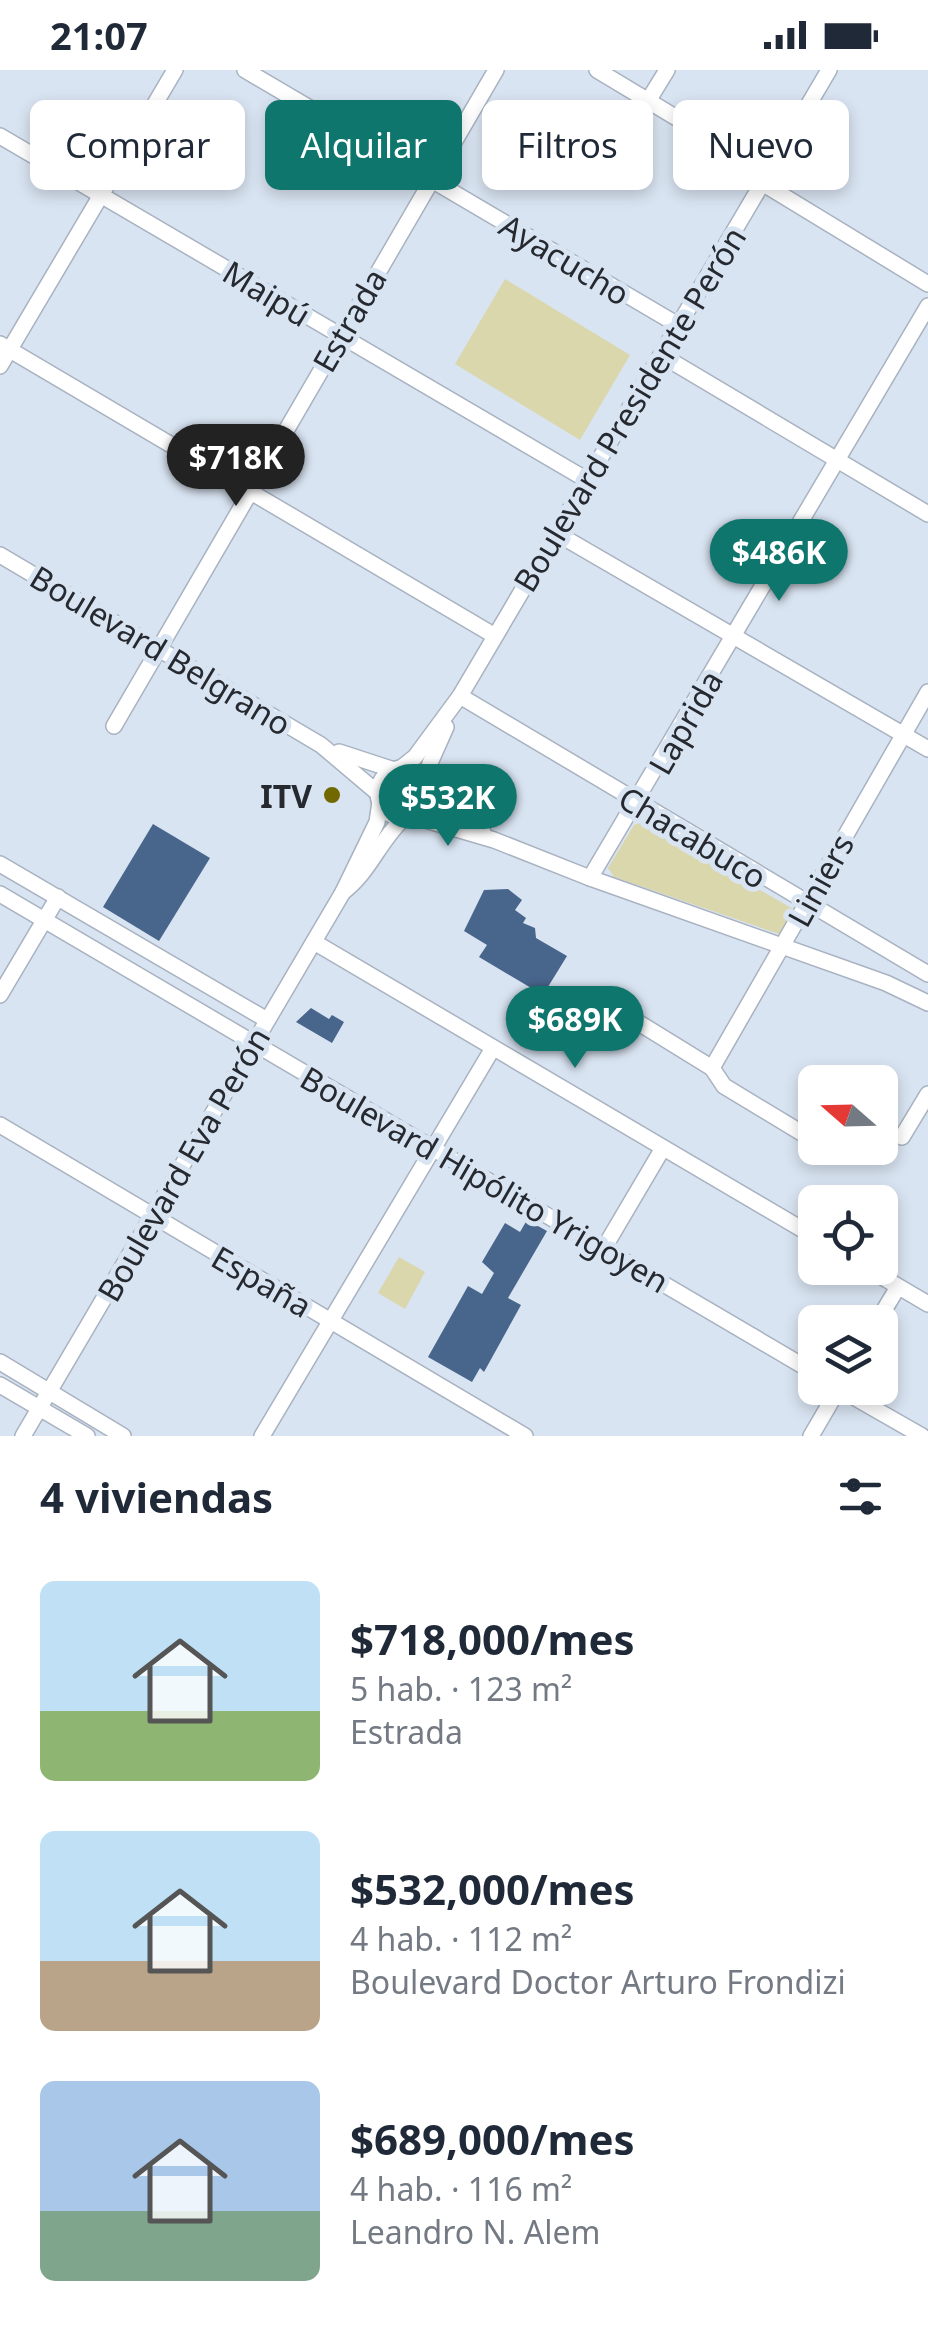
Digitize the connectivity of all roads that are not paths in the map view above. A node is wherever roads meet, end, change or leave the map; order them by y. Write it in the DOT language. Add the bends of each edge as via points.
graph roads {
  1 [pos="174,70"];
  2 [pos="245,70"];
  3 [pos="496,70"];
  4 [pos="597,70"];
  5 [pos="667,70"];
  6 [pos="829,70"];
  7 [pos="296,100"];
  8 [pos="646,100"];
  9 [pos="649,100"];
  10 [pos="811,100"];
  11 [pos="462,126"];
  12 [pos="0,136"];
  13 [pos="424,190"];
  14 [pos="449,190"];
  15 [pos="758,190"];
  16 [pos="783,190"];
  17 [pos="100,195"];
  18 [pos="928,284"];
  19 [pos="928,306"];
  20 [pos="678,325"];
  21 [pos="340,336"];
  22 [pos="5,346"];
  23 [pos="661,355"];
  24 [pos="0,366"];
  25 [pos="838,460"];
  26 [pos="587,480"];
  27 [pos="249,490"];
  28 [pos="928,514"];
  29 [pos="556,533"];
  30 [pos="0,555"];
  31 [pos="495,636"];
  32 [pos="735,636"];
  33 [pos="158,648"];
  34 [pos="928,692"];
  35 [pos="460,696"];
  36 [pos="114,726"];
  37 [pos="904,734"];
  38 [pos="322,745"];
  39 [pos="928,748"];
  40 [pos="397,769"];
  41 [pos="427,786"];
  42 [pos="380,798"];
  43 [pos="636,804"];
  44 [pos="408,817"];
  45 [pos="494,840"];
  46 [pos="0,864"];
  47 [pos="590,878"];
  48 [pos="343,892"];
  49 [pos="0,894"];
  50 [pos="58,897"];
  51 [pos="806,904"];
  52 [pos="44,920"];
  53 [pos="314,942"];
  54 [pos="784,946"];
  55 [pos="928,974"];
  56 [pos="0,994"];
  57 [pos="928,1002"];
  58 [pos="631,1018"];
  59 [pos="267,1020"];
  60 [pos="254,1043"];
  61 [pos="492,1048"];
  62 [pos="712,1068"];
  63 [pos="928,1094"];
  64 [pos="0,1124"];
  65 [pos="798,1131"];
  66 [pos="902,1137"];
  67 [pos="664,1148"];
  68 [pos="432,1150"];
  69 [pos="152,1216"];
  70 [pos="798,1227"];
  71 [pos="604,1248"];
  72 [pos="895,1285"];
  73 [pos="898,1287"];
  74 [pos="928,1304"];
  75 [pos="887,1305"];
  76 [pos="330,1321"];
  77 [pos="0,1362"];
  78 [pos="798,1364"];
  79 [pos="0,1384"];
  80 [pos="49,1392"];
  81 [pos="829,1405"];
  82 [pos="868,1405"];
  83 [pos="40,1408"];
  84 [pos="500,1421"];
  85 [pos="23,1436"];
  86 [pos="87,1436"];
  87 [pos="122,1436"];
  88 [pos="262,1436"];
  89 [pos="491,1436"];
  90 [pos="526,1436"];
  91 [pos="811,1436"];
  92 [pos="922,1436"];
  1 -- 17 [label="street"];
  2 -- 7 [label="street, Ayacucho"];
  3 -- 11 [label="street, Estrada"];
  4 -- 8 [label="street"];
  5 -- 9 [label="street"];
  6 -- 10 [label="street, Boulevard Presidente Perón"];
  12 -- 17 [label="street, Maipú"];
  13 -- 21 [label="street, Estrada"];
  14 -- 20 [label="street, Ayacucho"];
  15 -- 20 [label="street, Boulevard Presidente Perón"];
  16 -- 18 [label="street"];
  17 -- 21 [label="street, Maipú"];
  17 -- 22 [label="street"];
  19 -- 25 [label="street, Laprida"];
  20 -- 23 [label="street, Boulevard Presidente Perón"];
  21 -- 26 [label="street, Maipú"];
  21 -- 27 [label="street, Estrada"];
  22 -- 24 [label="street"];
  22 -- 27 [label="street"];
  23 -- 25 [label="street"];
  23 -- 26 [label="street, Boulevard Presidente Perón"];
  25 -- 28 [label="street"];
  25 -- 32 [label="street, Laprida"];
  26 -- 29 [label="street, Boulevard Presidente Perón"];
  27 -- 31 [label="street"];
  27 -- 33 [label="street, Estrada"];
  29 -- 31 [label="street, Boulevard Presidente Perón"];
  29 -- 32 [label="street"];
  30 -- 33 [label="street, Boulevard Belgrano"];
  31 -- 35 [label="street, Boulevard Presidente Perón"];
  32 -- 37 [label="street"];
  32 -- 43 [label="street, Laprida"];
  33 -- 36 [label="street, Estrada"];
  33 -- 38 [label="street, Boulevard Belgrano"];
  34 -- 37 [label="street, Liniers"];
  35 -- 40 [label="street, Boulevard Presidente Perón" via="415,758"];
  35 -- 41 [label="street, Boulevard Presidente Perón" via="430,762"];
  35 -- 43 [label="street, Chacabuco"];
  37 -- 39 [label="street"];
  37 -- 51 [label="street, Liniers"];
  38 -- 40 [label="street, Boulevard Belgrano"];
  38 -- 42 [label="street, Boulevard Belgrano"];
  40 -- 41 [label="street" via="415,770"];
  40 -- 42 [label="street, Boulevard Presidente Perón" via="383,779"];
  41 -- 44 [label="street, Boulevard Presidente Perón" via="424,806"];
  41 -- 45 [label="street" via="440,804"];
  42 -- 44 [label="street" via="390,814"];
  42 -- 48 [label="street, Boulevard Presidente Perón" via="377,822"];
  43 -- 47 [label="street, Laprida"];
  43 -- 51 [label="street, Chacabuco"];
  44 -- 45 [label="street"];
  44 -- 48 [label="street, Boulevard Presidente Perón" via="390,830 359,880"];
  45 -- 47 [label="street"];
  46 -- 50 [label="street"];
  47 -- 54 [label="street"];
  48 -- 53 [label="street, Boulevard Eva Perón"];
  49 -- 52 [label="street, Boulevard Hipólito Yrigoyen"];
  50 -- 52 [label="street"];
  50 -- 59 [label="street"];
  51 -- 54 [label="street, Liniers"];
  51 -- 55 [label="street, Chacabuco"];
  52 -- 56 [label="street"];
  52 -- 60 [label="street, Boulevard Hipólito Yrigoyen"];
  53 -- 59 [label="street, Boulevard Eva Perón"];
  53 -- 61 [label="street"];
  54 -- 57 [label="street"];
  54 -- 62 [label="street, Liniers"];
  58 -- 62 [label="street"];
  59 -- 60 [label="street, Boulevard Eva Perón"];
  60 -- 68 [label="street, Boulevard Hipólito Yrigoyen"];
  60 -- 69 [label="street, Boulevard Eva Perón"];
  61 -- 67 [label="street"];
  61 -- 68 [label="street"];
  62 -- 65 [label="street" via="724,1086"];
  63 -- 66 [label="street"];
  64 -- 69 [label="street, España"];
  67 -- 70 [label="street"];
  67 -- 71 [label="street"];
  68 -- 71 [label="street, Boulevard Hipólito Yrigoyen"];
  68 -- 76 [label="street"];
  69 -- 76 [label="street, España"];
  69 -- 80 [label="street, Boulevard Eva Perón"];
  71 -- 78 [label="street, Boulevard Hipólito Yrigoyen"];
  72 -- 73 [label="street"];
  73 -- 74 [label="street"];
  73 -- 75 [label="street"];
  76 -- 84 [label="street, España"];
  76 -- 88 [label="street"];
  77 -- 80 [label="street"];
  79 -- 83 [label="street"];
  80 -- 83 [label="street, Boulevard Eva Perón"];
  80 -- 87 [label="street"];
  81 -- 91 [label="street"];
  82 -- 92 [label="street"];
  83 -- 85 [label="street, Boulevard Eva Perón"];
  83 -- 86 [label="street"];
  84 -- 89 [label="street"];
  84 -- 90 [label="street, España"];
}
